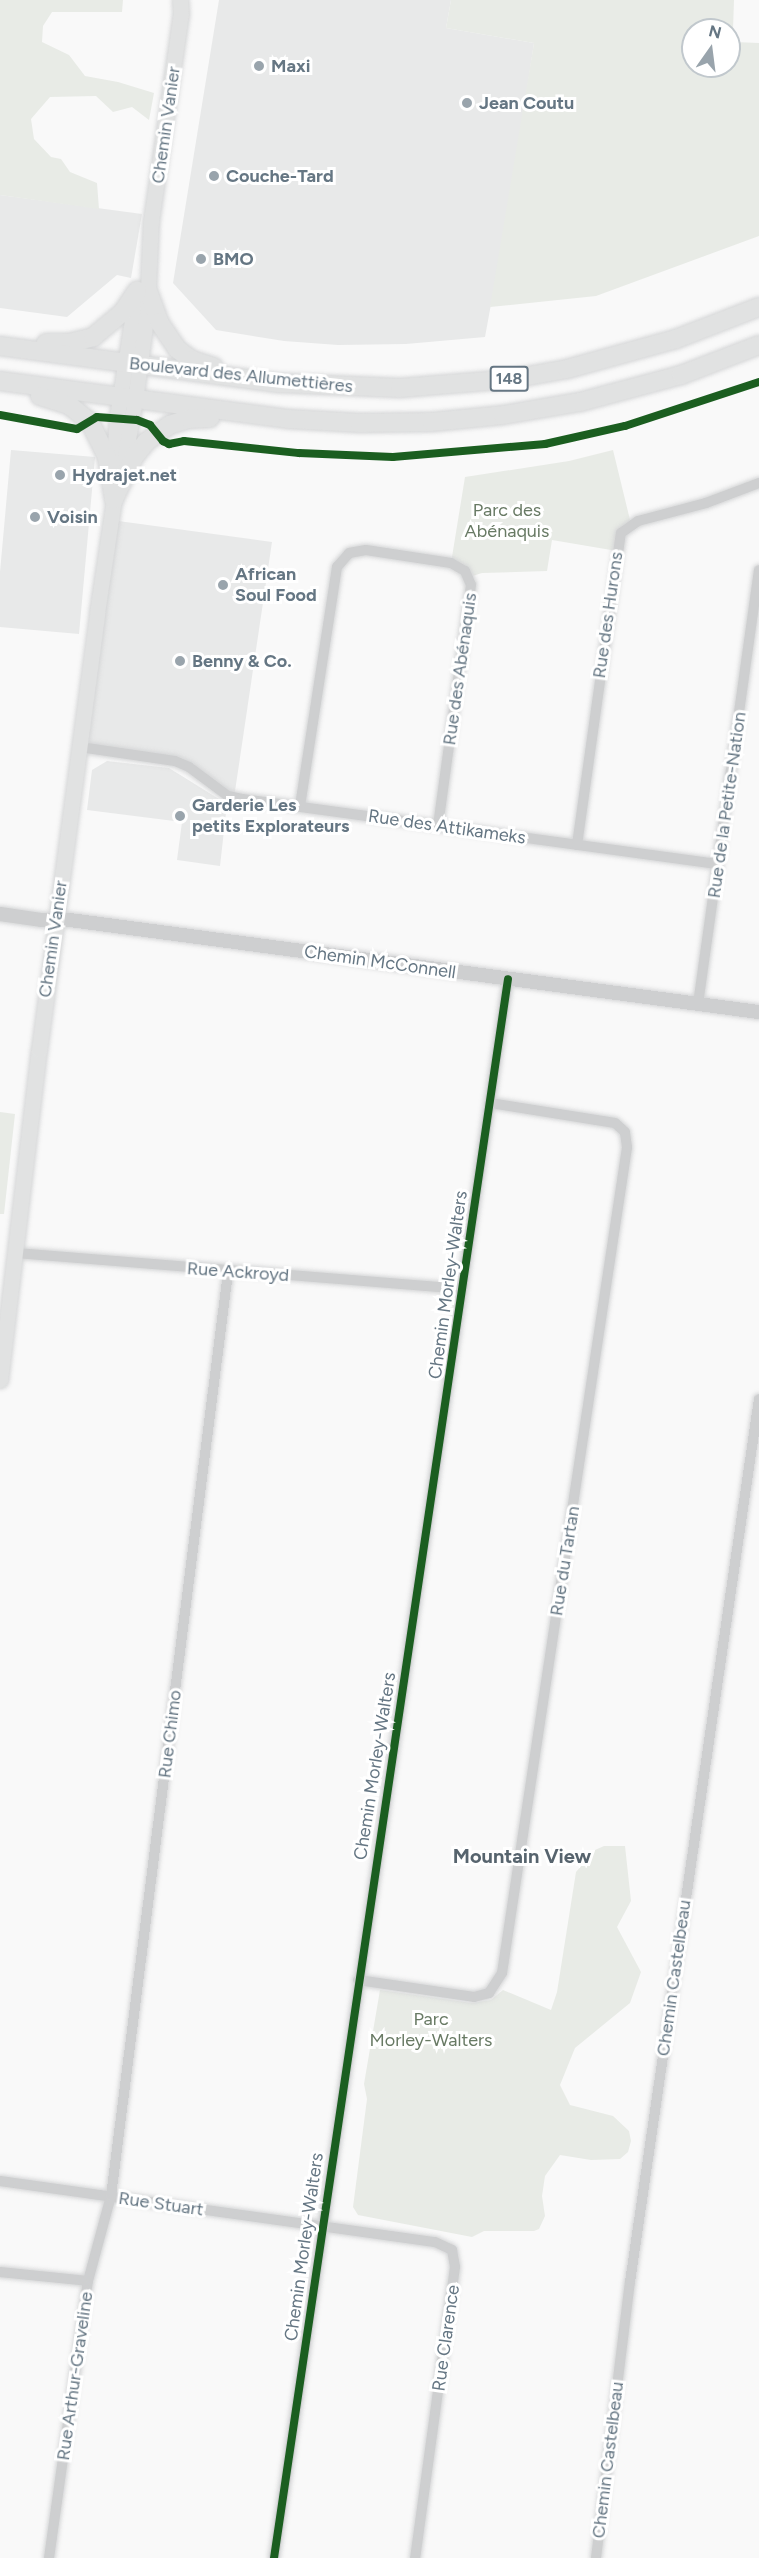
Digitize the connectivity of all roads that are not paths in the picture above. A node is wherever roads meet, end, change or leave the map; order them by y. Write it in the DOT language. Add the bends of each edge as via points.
graph roads {
  1 [pos="183,5"];
  2 [pos="142,291"];
  3 [pos="759,307"];
  4 [pos="0,344"];
  5 [pos="759,345"];
  6 [pos="132,364"];
  7 [pos="250,380"];
  8 [pos="0,381"];
  9 [pos="0,386"];
  10 [pos="127,399"];
  11 [pos="254,416"];
  12 [pos="759,483"];
  13 [pos="114,499"];
  14 [pos="759,570"];
  15 [pos="80,747"];
  16 [pos="300,806"];
  17 [pos="438,826"];
  18 [pos="577,845"];
  19 [pos="718,864"];
  20 [pos="0,914"];
  21 [pos="56,920"];
  22 [pos="508,979"];
  23 [pos="698,1004"];
  24 [pos="759,1012"];
  25 [pos="490,1103"];
  26 [pos="15,1253"];
  27 [pos="228,1272"];
  28 [pos="462,1289"];
  29 [pos="0,1380"];
  30 [pos="759,1399"];
  31 [pos="358,1980"];
  32 [pos="0,2181"];
  33 [pos="111,2196"];
  34 [pos="322,2227"];
  35 [pos="0,2272"];
  36 [pos="88,2281"];
  37 [pos="49,2558"];
  38 [pos="274,2558"];
  39 [pos="415,2558"];
  40 [pos="596,2558"];
  1 -- 2 [label="main road, Chemin Vanier"];
  2 -- 4 [label="highway" via="93,337 68,343"];
  2 -- 6 [label="main road, Chemin Vanier"];
  2 -- 7 [label="highway" via="177,349 192,360"];
  3 -- 7 [label="highway, Boulevard des Allumettières / 148" via="633,352 512,379 400,388"];
  4 -- 6 [label="highway, Boulevard des Allumettières / 148"];
  5 -- 11 [label="highway, Boulevard des Allumettières / 148" via="681,375 613,394 503,415 394,423"];
  6 -- 7 [label="highway, Boulevard des Allumettières / 148"];
  6 -- 10 [label="main road, Chemin Vanier"];
  8 -- 10 [label="highway, Boulevard des Allumettières / 148"];
  9 -- 13 [label="highway" via="58,400 85,416 107,457"];
  10 -- 11 [label="highway, Boulevard des Allumettières / 148"];
  10 -- 13 [label="main road, Chemin Vanier" via="125,456"];
  11 -- 13 [label="highway" via="189,419 169,425 134,457"];
  12 -- 18 [label="street, Rue des Hurons" via="638,521 621,533"];
  13 -- 15 [label="main road, Chemin Vanier"];
  14 -- 19 [label="street, Rue de la Petite-Nation"];
  15 -- 16 [label="street, Rue des Attikameks" via="175,761 228,796"];
  15 -- 21 [label="main road, Chemin Vanier"];
  16 -- 17 [label="street, Rue des Attikameks"];
  16 -- 17 [label="street, Rue des Abénaquis" via="337,567 349,553 366,550 451,563 465,571 471,585"];
  17 -- 18 [label="street, Rue des Attikameks"];
  18 -- 19 [label="street, Rue des Attikameks"];
  19 -- 23 [label="street, Rue de la Petite-Nation"];
  20 -- 21 [label="street, Chemin McConnell"];
  21 -- 22 [label="street, Chemin McConnell"];
  21 -- 26 [label="main road, Chemin Vanier"];
  22 -- 23 [label="street, Chemin McConnell"];
  22 -- 25 [label="street, Chemin Morley-Walters"];
  23 -- 24 [label="street, Chemin McConnell"];
  25 -- 28 [label="street, Chemin Morley-Walters"];
  25 -- 31 [label="street, Rue du Tartan" via="615,1123 627,1139 625,1159 500,1981 489,1993 474,1997"];
  26 -- 27 [label="street, Rue Ackroyd"];
  26 -- 29 [label="main road, Chemin Vanier"];
  27 -- 28 [label="street, Rue Ackroyd"];
  27 -- 33 [label="street, Rue Chimo"];
  28 -- 31 [label="street, Chemin Morley-Walters"];
  30 -- 40 [label="street, Chemin Castelbeau" via="630,2282"];
  31 -- 34 [label="street, Chemin Morley-Walters"];
  32 -- 33 [label="street, Rue Stuart"];
  33 -- 34 [label="street, Rue Stuart"];
  33 -- 36 [label="street, Rue Arthur-Graveline"];
  34 -- 38 [label="street, Chemin Morley-Walters"];
  34 -- 39 [label="street, Rue Clarence" via="441,2244 455,2256"];
  35 -- 36 [label="street"];
  36 -- 37 [label="street, Rue Arthur-Graveline"];
}
